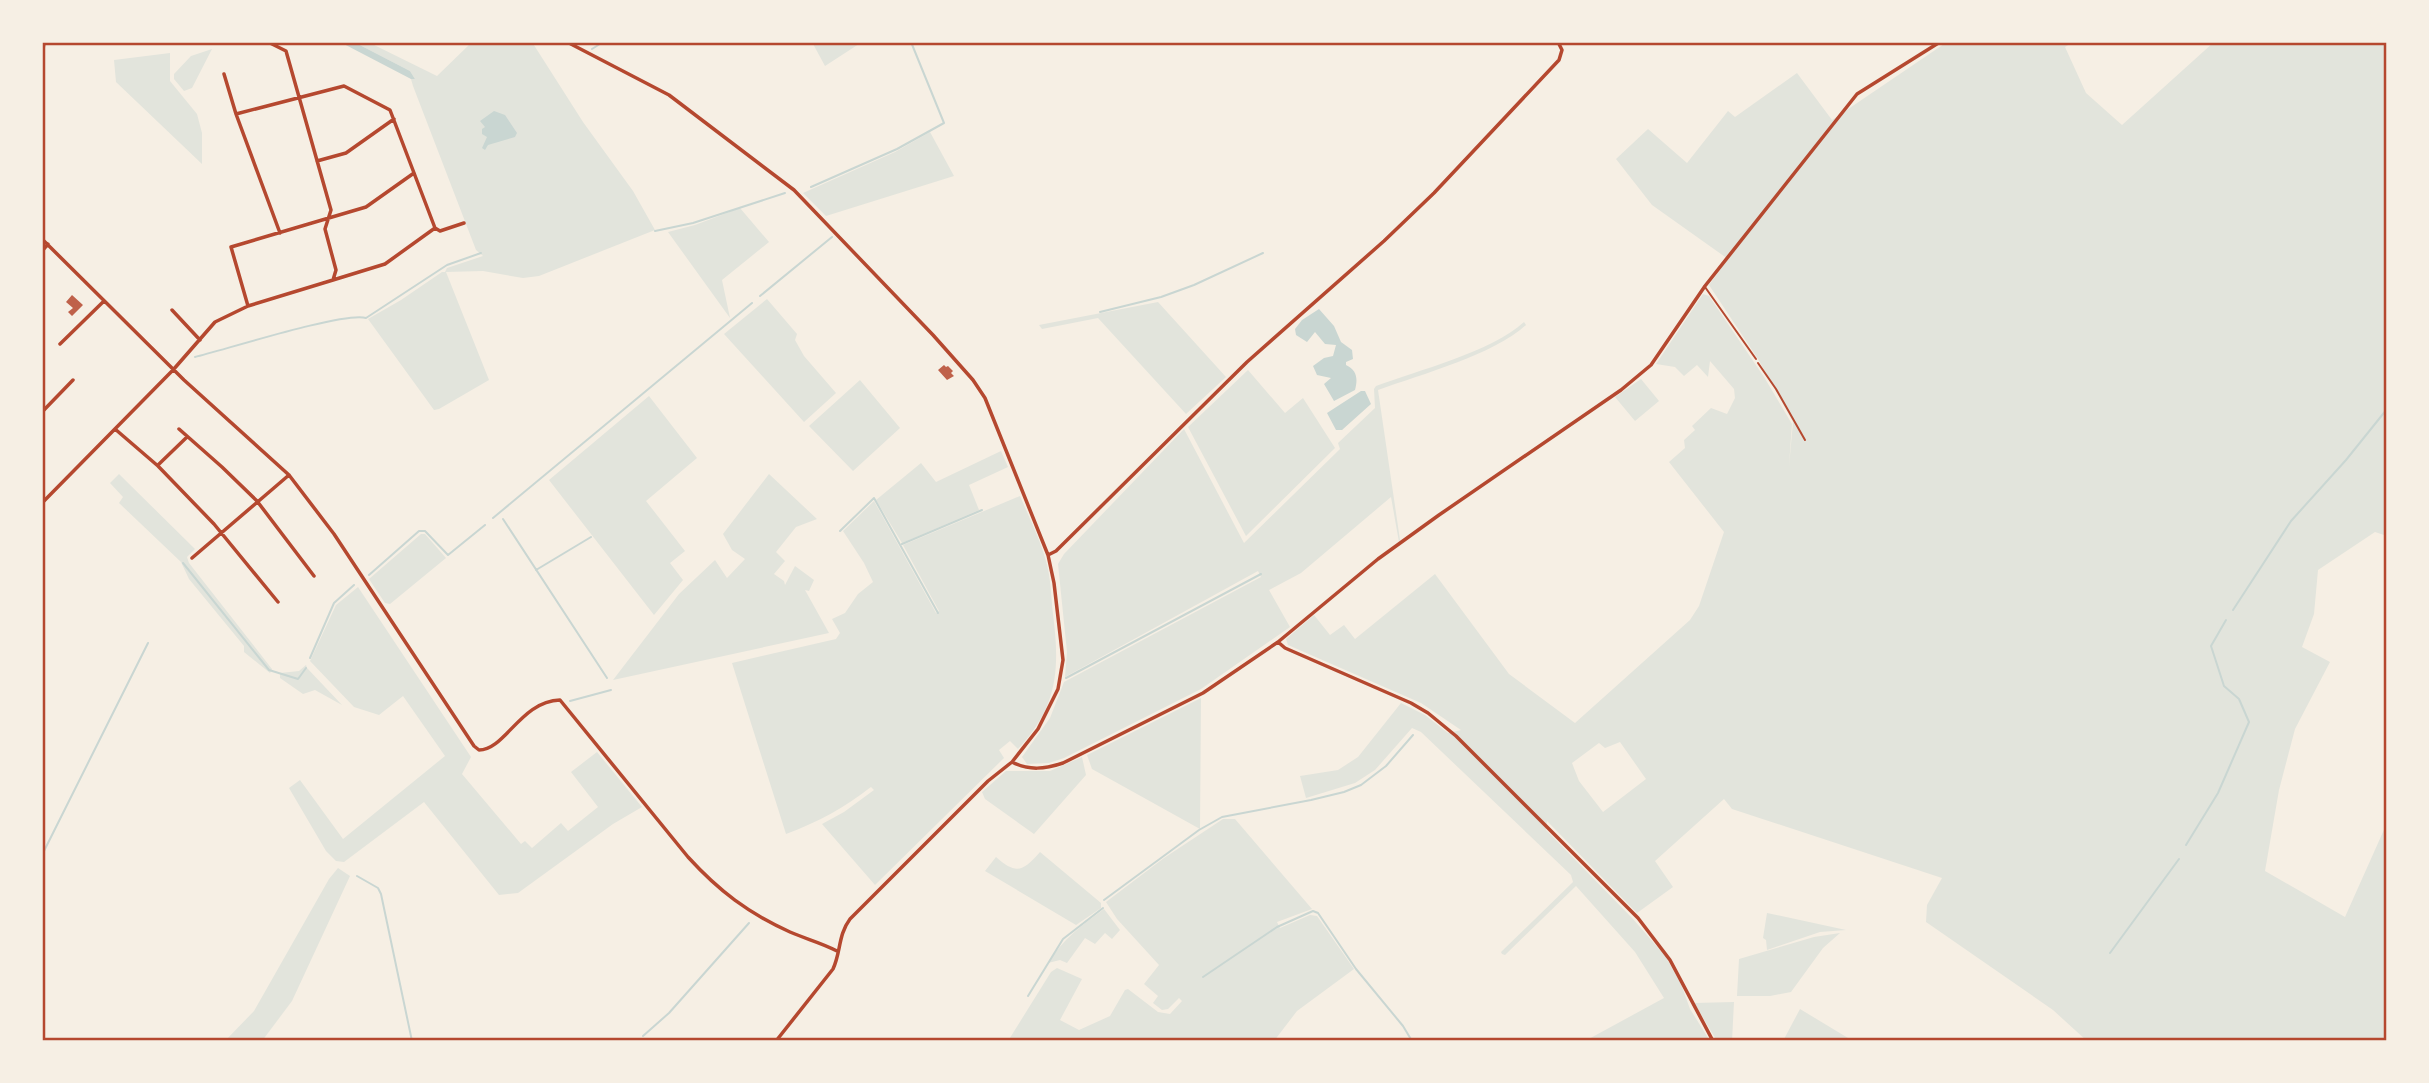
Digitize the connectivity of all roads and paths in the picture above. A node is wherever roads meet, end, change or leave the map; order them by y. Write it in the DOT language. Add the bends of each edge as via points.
graph roads {
  1 [pos="44,42"];
  2 [pos="268,42"];
  3 [pos="567,42"];
  4 [pos="1558,42"];
  5 [pos="1940,42"];
  6 [pos="42,57"];
  7 [pos="224,74"];
  8 [pos="299,96"];
  9 [pos="236,114"];
  10 [pos="394,119"];
  11 [pos="317,161"];
  12 [pos="414,173"];
  13 [pos="328,219"];
  14 [pos="464,223"];
  15 [pos="435,228"];
  16 [pos="279,233"];
  17 [pos="42,239"];
  18 [pos="48,244"];
  19 [pos="42,251"];
  20 [pos="333,280"];
  21 [pos="1705,286"];
  22 [pos="104,301"];
  23 [pos="248,306"];
  24 [pos="172,310"];
  25 [pos="200,340"];
  26 [pos="60,344"];
  27 [pos="1756,359"];
  28 [pos="173,370"];
  29 [pos="73,380"];
  30 [pos="42,412"];
  31 [pos="115,429"];
  32 [pos="179,429"];
  33 [pos="187,437"];
  34 [pos="1805,440"];
  35 [pos="158,466"];
  36 [pos="289,475"];
  37 [pos="257,501"];
  38 [pos="42,503"];
  39 [pos="221,532"];
  40 [pos="1048,555"];
  41 [pos="191,558"];
  42 [pos="314,576"];
  43 [pos="278,602"];
  44 [pos="1278,642"];
  45 [pos="1012,762"];
  46 [pos="837,951"];
  47 [pos="776,1041"];
  48 [pos="1713,1041"];
  1 -- 6 [label="street"];
  2 -- 8 [label="street" via="286,51"];
  3 -- 40 [label="street" via="669,95 747,153 794,190 886,283 978,386"];
  4 -- 40 [label="street" via="1562,50 1559,60 1433,193 1247,362"];
  5 -- 21 [label="street" via="1857,94"];
  7 -- 9 [label="street"];
  8 -- 9 [label="street"];
  8 -- 10 [label="street" via="344,86 390,110"];
  8 -- 11 [label="street"];
  9 -- 16 [label="street"];
  10 -- 11 [label="street" via="346,153"];
  10 -- 12 [label="street"];
  11 -- 13 [label="street" via="331,210"];
  12 -- 13 [label="street" via="366,207"];
  12 -- 15 [label="street"];
  13 -- 16 [label="street"];
  13 -- 20 [label="street" via="325,229 336,270"];
  14 -- 15 [label="street" via="440,231"];
  15 -- 20 [label="street" via="385,264"];
  16 -- 23 [label="street" via="231,247"];
  17 -- 18 [label="street"];
  18 -- 19 [label="street"];
  18 -- 22 [label="street"];
  20 -- 23 [label="street"];
  21 -- 27 [label="lane"];
  21 -- 44 [label="street" via="1651,365 1378,559"];
  22 -- 26 [label="street"];
  22 -- 28 [label="street"];
  23 -- 25 [label="street" via="215,322"];
  24 -- 25 [label="street"];
  25 -- 28 [label="street"];
  27 -- 34 [label="path"];
  28 -- 31 [label="street"];
  28 -- 36 [label="street"];
  29 -- 30 [label="street"];
  31 -- 35 [label="street"];
  31 -- 38 [label="street"];
  32 -- 33 [label="street"];
  33 -- 35 [label="street"];
  33 -- 37 [label="street"];
  35 -- 39 [label="street"];
  36 -- 37 [label="street"];
  36 -- 46 [label="street" via="334,534 474,746 489,748 528,711 549,700 560,700 710,881 769,922"];
  37 -- 39 [label="street"];
  37 -- 42 [label="street"];
  39 -- 41 [label="street"];
  39 -- 43 [label="street"];
  40 -- 45 [label="street" via="1062,645 1061,676 1046,716"];
  44 -- 45 [label="street" via="1203,693 1063,762 1035,768"];
  44 -- 48 [label="street" via="1411,703 1456,736 1637,918 1670,960"];
  45 -- 46 [label="street" via="988,780 850,919"];
  46 -- 47 [label="street" via="833,969"];
}
